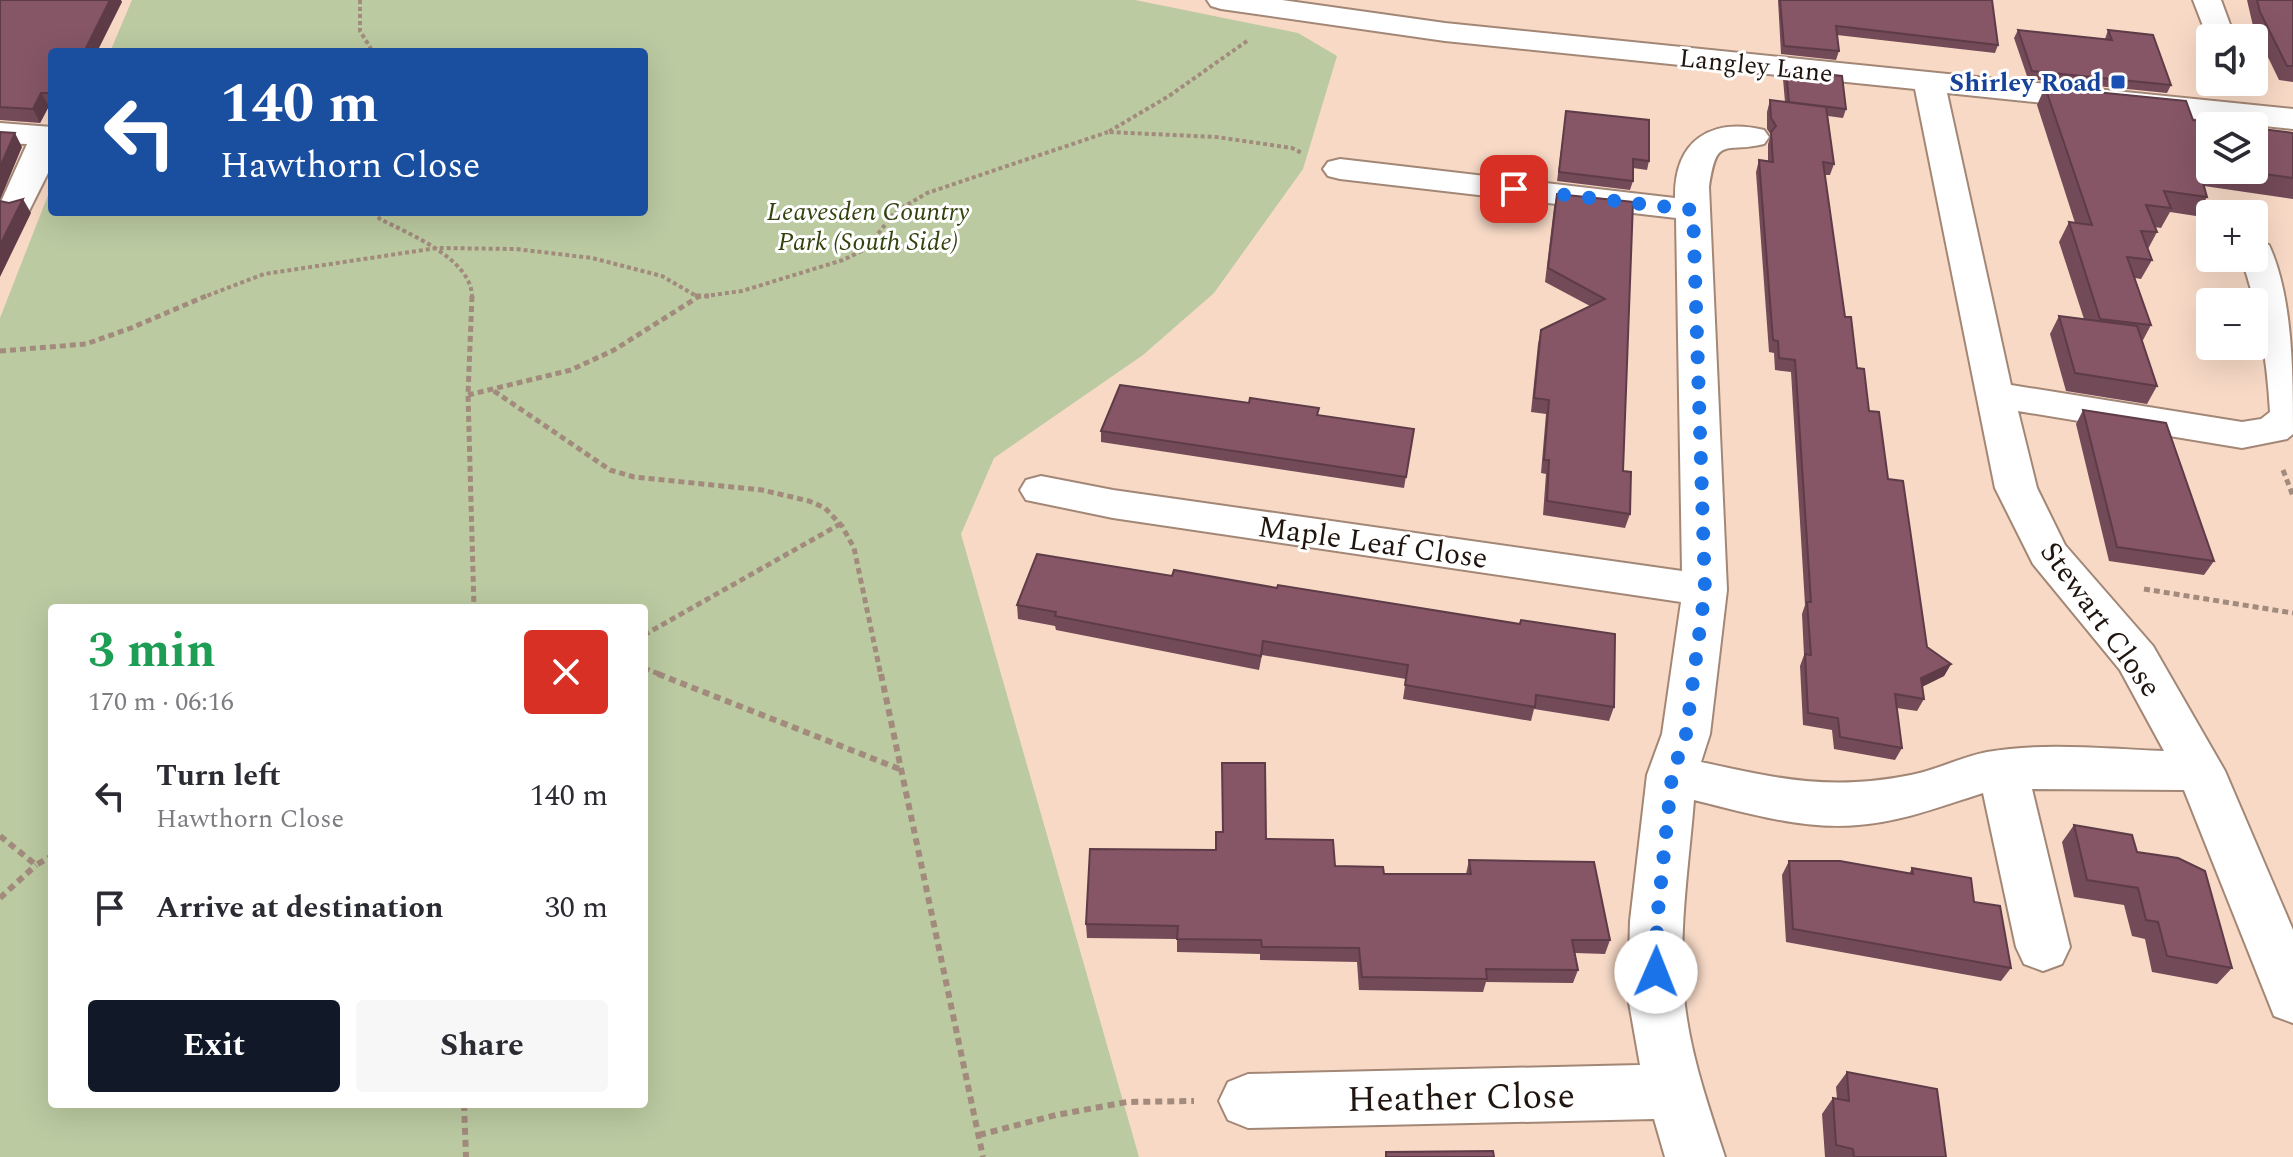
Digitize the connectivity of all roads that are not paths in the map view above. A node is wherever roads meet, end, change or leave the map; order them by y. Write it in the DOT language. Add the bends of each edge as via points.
graph roads {
  1 [pos="1221,0"];
  2 [pos="2207,0"];
  3 [pos="2215,24"];
  4 [pos="1929,83"];
  5 [pos="2228,112"];
  6 [pos="2268,116"];
  7 [pos="2293,119"];
  8 [pos="0,133"];
  9 [pos="1753,137"];
  10 [pos="1340,169"];
  11 [pos="1692,198"];
  12 [pos="17,204"];
  13 [pos="2273,273"];
  14 [pos="1994,395"];
  15 [pos="1041,490"];
  16 [pos="1705,590"];
  17 [pos="2003,771"];
  18 [pos="2200,771"];
  19 [pos="1672,775"];
  20 [pos="2043,947"];
  21 [pos="2293,998"];
  22 [pos="1674,1091"];
  23 [pos="1248,1101"];
  24 [pos="1695,1157"];
  1 -- 4 [label="street, Langley Lane" via="1445,32"];
  2 -- 3 [label="street"];
  4 -- 5 [label="street, Langley Lane"];
  4 -- 14 [label="street, Stewart Close"];
  6 -- 7 [label="street, Langley Lane"];
  8 -- 12 [label="street" via="46,135"];
  9 -- 11 [label="street" via="1725,136 1704,147 1695,162"];
  10 -- 11 [label="street"];
  11 -- 16 [label="street"];
  13 -- 14 [label="street" via="2290,416 2273,430 2242,435"];
  14 -- 18 [label="street, Stewart Close" via="2016,488 2048,553 2137,658"];
  15 -- 16 [label="street, Maple Leaf Close"];
  16 -- 19 [label="street" via="1686,734"];
  17 -- 18 [label="street"];
  17 -- 19 [label="street" via="1857,805 1784,801"];
  17 -- 20 [label="street"];
  18 -- 21 [label="street, Stewart Close"];
  19 -- 22 [label="street" via="1657,921 1656,997"];
  22 -- 23 [label="street, Heather Close"];
  22 -- 24 [label="street"];
}
